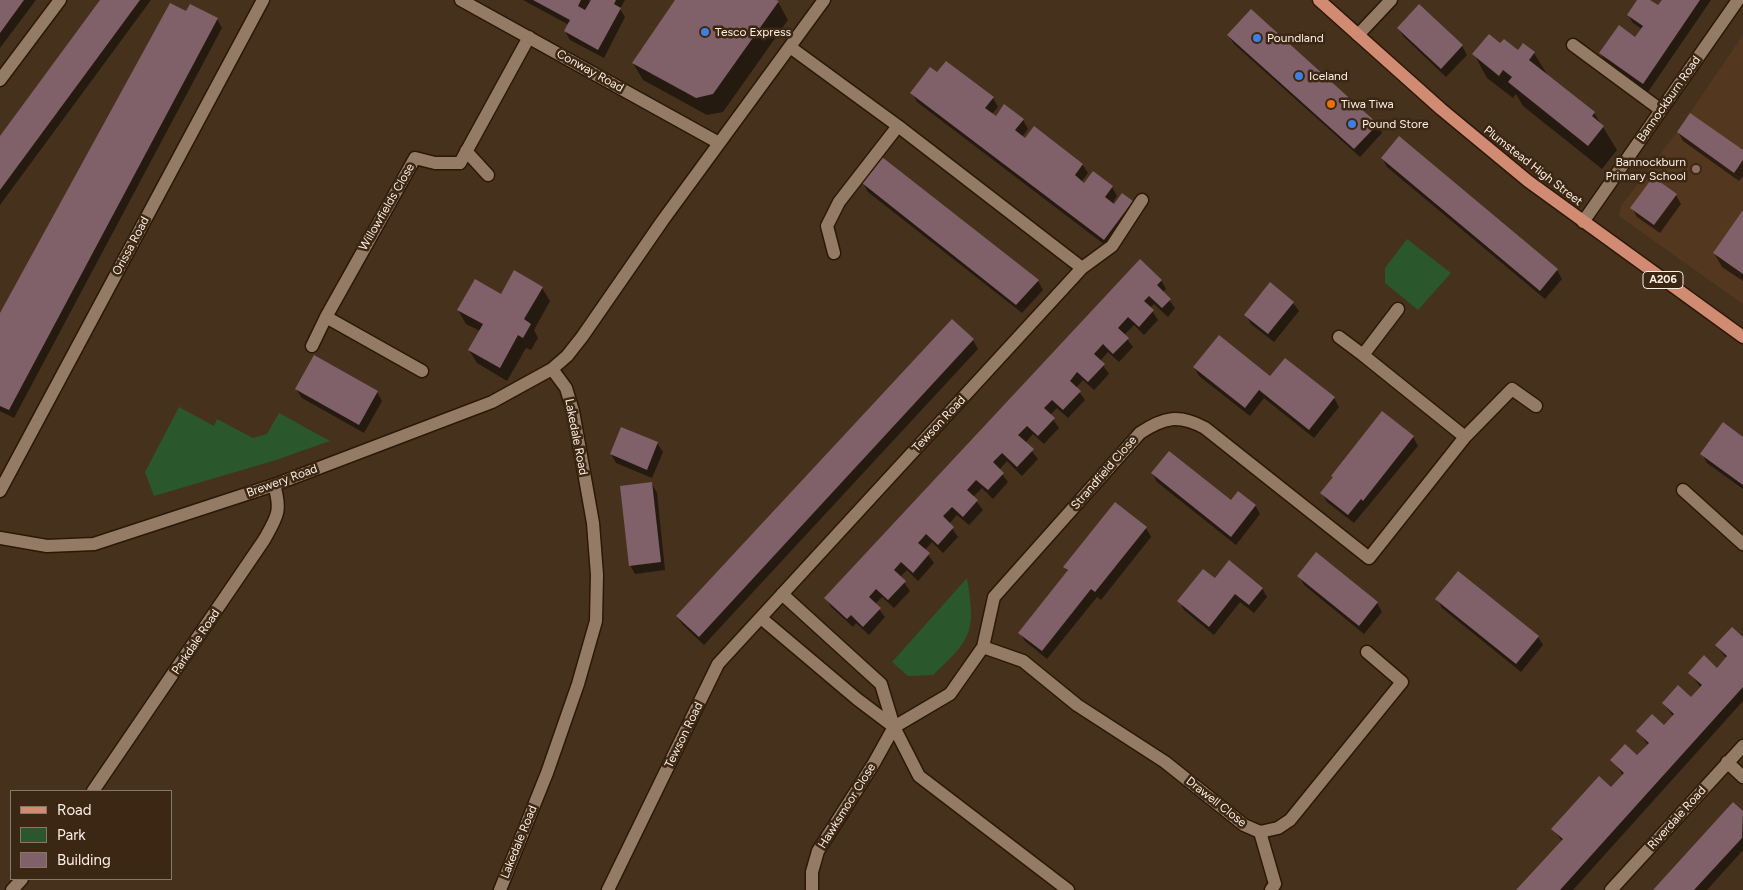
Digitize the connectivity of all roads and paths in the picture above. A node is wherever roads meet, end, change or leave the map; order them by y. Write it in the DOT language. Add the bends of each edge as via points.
graph roads {
  1 [pos="60,0"];
  2 [pos="263,0"];
  3 [pos="461,0"];
  4 [pos="824,0"];
  5 [pos="1319,0"];
  6 [pos="1390,0"];
  7 [pos="1738,0"];
  8 [pos="1358,36"];
  9 [pos="529,37"];
  10 [pos="1573,45"];
  11 [pos="790,47"];
  12 [pos="0,80"];
  13 [pos="1661,110"];
  14 [pos="898,126"];
  15 [pos="719,143"];
  16 [pos="466,152"];
  17 [pos="488,175"];
  18 [pos="1142,200"];
  19 [pos="1584,222"];
  20 [pos="834,253"];
  21 [pos="1082,268"];
  22 [pos="1398,309"];
  23 [pos="326,317"];
  24 [pos="1339,336"];
  25 [pos="1743,337"];
  26 [pos="312,346"];
  27 [pos="1362,355"];
  28 [pos="552,369"];
  29 [pos="422,372"];
  30 [pos="1536,406"];
  31 [pos="1465,437"];
  32 [pos="274,485"];
  33 [pos="1683,490"];
  34 [pos="0,492"];
  35 [pos="0,538"];
  36 [pos="1743,544"];
  37 [pos="782,594"];
  38 [pos="761,618"];
  39 [pos="983,647"];
  40 [pos="1367,652"];
  41 [pos="894,726"];
  42 [pos="1743,746"];
  43 [pos="1727,762"];
  44 [pos="1743,777"];
  45 [pos="94,790"];
  46 [pos="1260,832"];
  47 [pos="21,880"];
  48 [pos="12,890"];
  49 [pos="500,890"];
  50 [pos="608,890"];
  51 [pos="812,890"];
  52 [pos="1068,890"];
  53 [pos="1271,890"];
  54 [pos="1612,890"];
  1 -- 12 [label="street"];
  2 -- 34 [label="street, Orissa Road"];
  3 -- 9 [label="street, Conway Road"];
  4 -- 11 [label="street"];
  5 -- 8 [label="main road, Plumstead High Street / A206"];
  6 -- 8 [label="street"];
  7 -- 13 [label="street, Bannockburn Road"];
  8 -- 19 [label="main road, Plumstead High Street / A206" via="1514,170"];
  9 -- 15 [label="street, Conway Road"];
  9 -- 16 [label="street, Willowfields Close"];
  10 -- 13 [label="street"];
  11 -- 14 [label="street"];
  11 -- 15 [label="street"];
  13 -- 19 [label="street, Bannockburn Road"];
  14 -- 20 [label="street" via="840,202 827,226"];
  14 -- 21 [label="street"];
  15 -- 28 [label="street" via="582,337"];
  16 -- 17 [label="street"];
  16 -- 23 [label="street, Willowfields Close" via="460,163 435,164 415,158"];
  18 -- 21 [label="street" via="1112,246"];
  19 -- 25 [label="main road, Plumstead High Street / A206"];
  21 -- 37 [label="street, Tewson Road"];
  22 -- 27 [label="street"];
  23 -- 26 [label="street, Willowfields Close"];
  23 -- 29 [label="street"];
  24 -- 27 [label="street"];
  27 -- 31 [label="street"];
  28 -- 32 [label="street, Brewery Road" via="492,402"];
  28 -- 49 [label="street, Lakedale Road" via="566,388 573,411 598,575 596,621 547,773"];
  30 -- 31 [label="street, Strandfield Close" via="1512,389"];
  31 -- 39 [label="street, Strandfield Close" via="1369,558 1205,428 1188,419 1168,419 1153,424 1140,433 994,597"];
  32 -- 35 [label="street, Brewery Road" via="94,544 48,546"];
  32 -- 45 [label="street, Parkdale Road" via="280,503 278,514 264,540"];
  33 -- 36 [label="street"];
  37 -- 38 [label="street, Tewson Road"];
  37 -- 41 [label="street" via="881,684"];
  38 -- 41 [label="street" via="857,700"];
  38 -- 50 [label="street, Tewson Road" via="718,664"];
  39 -- 41 [label="street, Strandfield Close" via="950,694"];
  39 -- 46 [label="street, Drawell Close" via="1023,661 1077,705 1165,762 1244,825"];
  40 -- 46 [label="street, Drawell Close" via="1402,682 1290,820 1278,828"];
  41 -- 51 [label="street, Hawksmoor Close" via="874,764 818,851 812,872"];
  41 -- 52 [label="street" via="919,776"];
  42 -- 43 [label="street, Riverdale Road"];
  43 -- 44 [label="street"];
  43 -- 54 [label="street, Riverdale Road"];
  46 -- 53 [label="street" via="1275,884"];
  47 -- 48 [label="street"];
}
